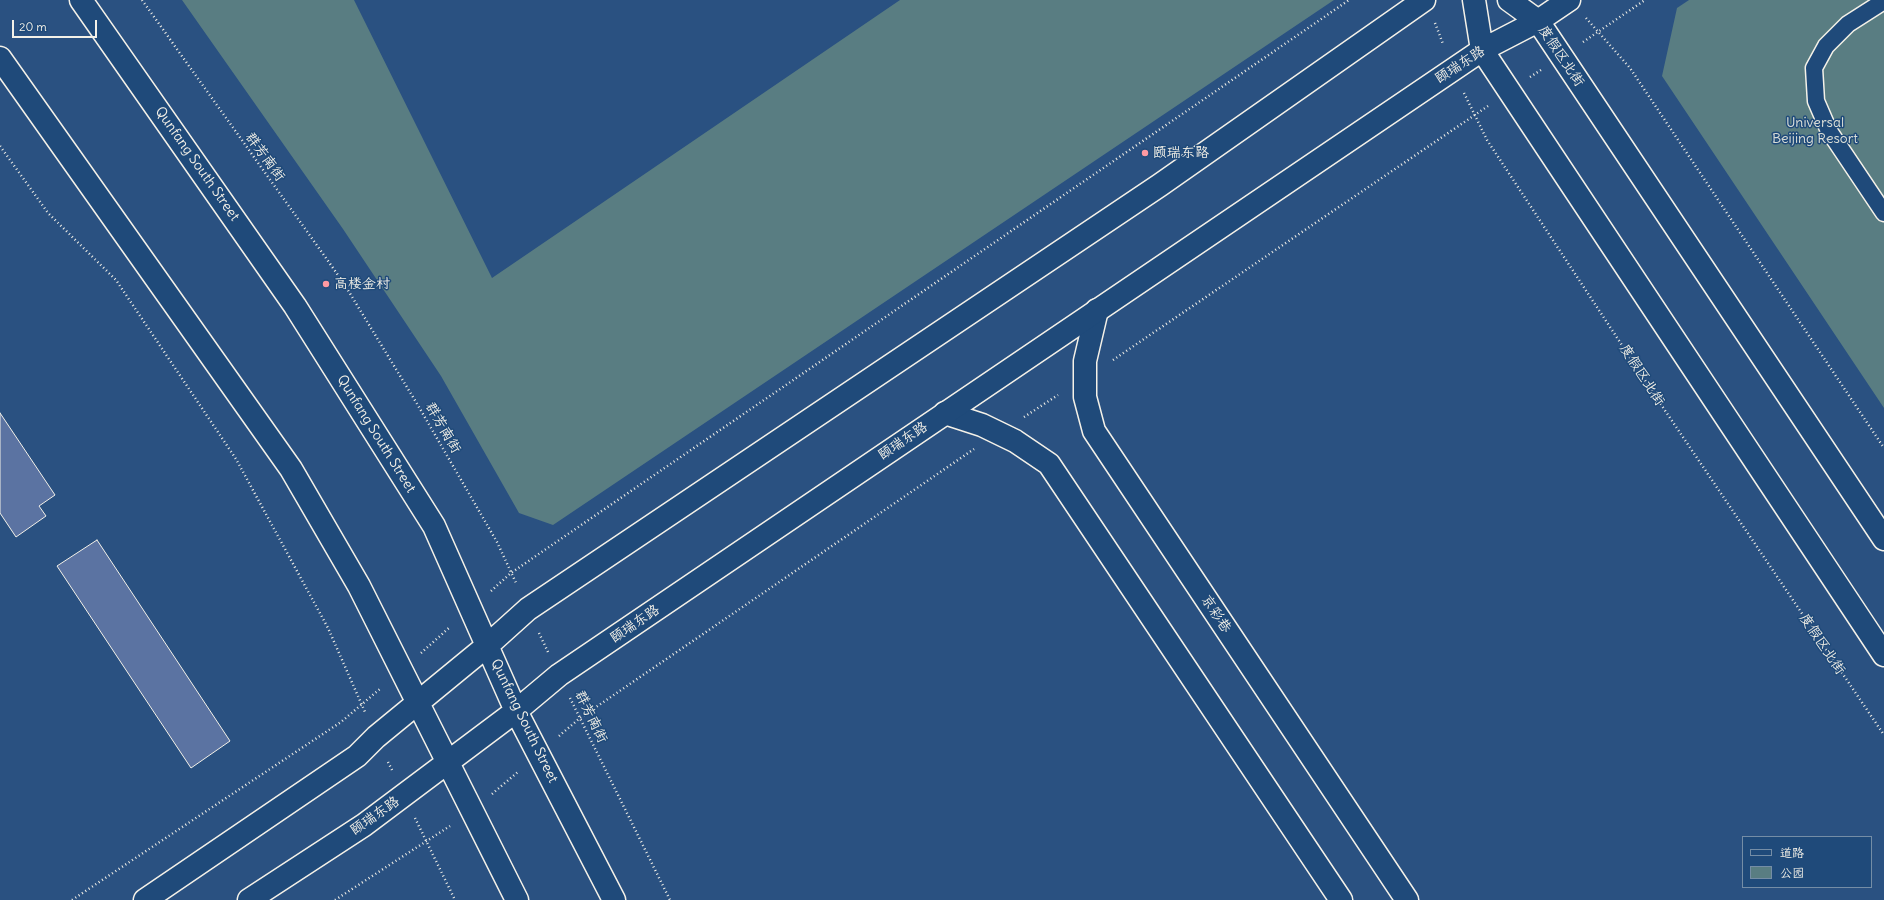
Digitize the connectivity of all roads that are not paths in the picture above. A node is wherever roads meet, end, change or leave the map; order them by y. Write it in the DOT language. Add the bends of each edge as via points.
graph roads {
  1 [pos="81,0"];
  2 [pos="1424,0"];
  3 [pos="1474,0"];
  4 [pos="1510,0"];
  5 [pos="1569,0"];
  6 [pos="1884,0"];
  7 [pos="1538,21"];
  8 [pos="1482,50"];
  9 [pos="0,58"];
  10 [pos="1884,213"];
  11 [pos="1097,310"];
  12 [pos="945,413"];
  13 [pos="1884,539"];
  14 [pos="488,646"];
  15 [pos="1884,655"];
  16 [pos="419,702"];
  17 [pos="516,711"];
  18 [pos="447,764"];
  19 [pos="145,900"];
  20 [pos="249,900"];
  21 [pos="517,900"];
  22 [pos="614,900"];
  23 [pos="1341,900"];
  24 [pos="1407,900"];
  1 -- 14 [label="main road, Qunfang South Street" via="295,306 434,526"];
  2 -- 14 [label="main road" via="1160,185 528,610"];
  3 -- 8 [label="main road"];
  4 -- 7 [label="main road, 度假区北街"];
  5 -- 7 [label="main road, 颐瑞东路"];
  6 -- 10 [label="lane" via="1848,24 1826,46 1814,68 1816,101 1829,131"];
  7 -- 8 [label="main road, 颐瑞东路"];
  7 -- 13 [label="main road, 度假区北街"];
  8 -- 11 [label="main road, 颐瑞东路"];
  8 -- 15 [label="main road"];
  9 -- 16 [label="main road" via="291,469 359,586"];
  11 -- 12 [label="main road, 颐瑞东路"];
  11 -- 24 [label="main road, 京彩巷" via="1085,361 1085,397 1094,431"];
  12 -- 17 [label="main road, 颐瑞东路" via="559,675"];
  12 -- 23 [label="main road" via="982,425 1015,441 1048,464"];
  14 -- 16 [label="main road"];
  14 -- 17 [label="main road, Qunfang South Street"];
  16 -- 18 [label="main road"];
  16 -- 19 [label="main road" via="357,756"];
  17 -- 18 [label="main road, 颐瑞东路"];
  17 -- 22 [label="main road, Qunfang South Street"];
  18 -- 20 [label="main road, 颐瑞东路" via="364,825"];
  18 -- 21 [label="main road"];
}
